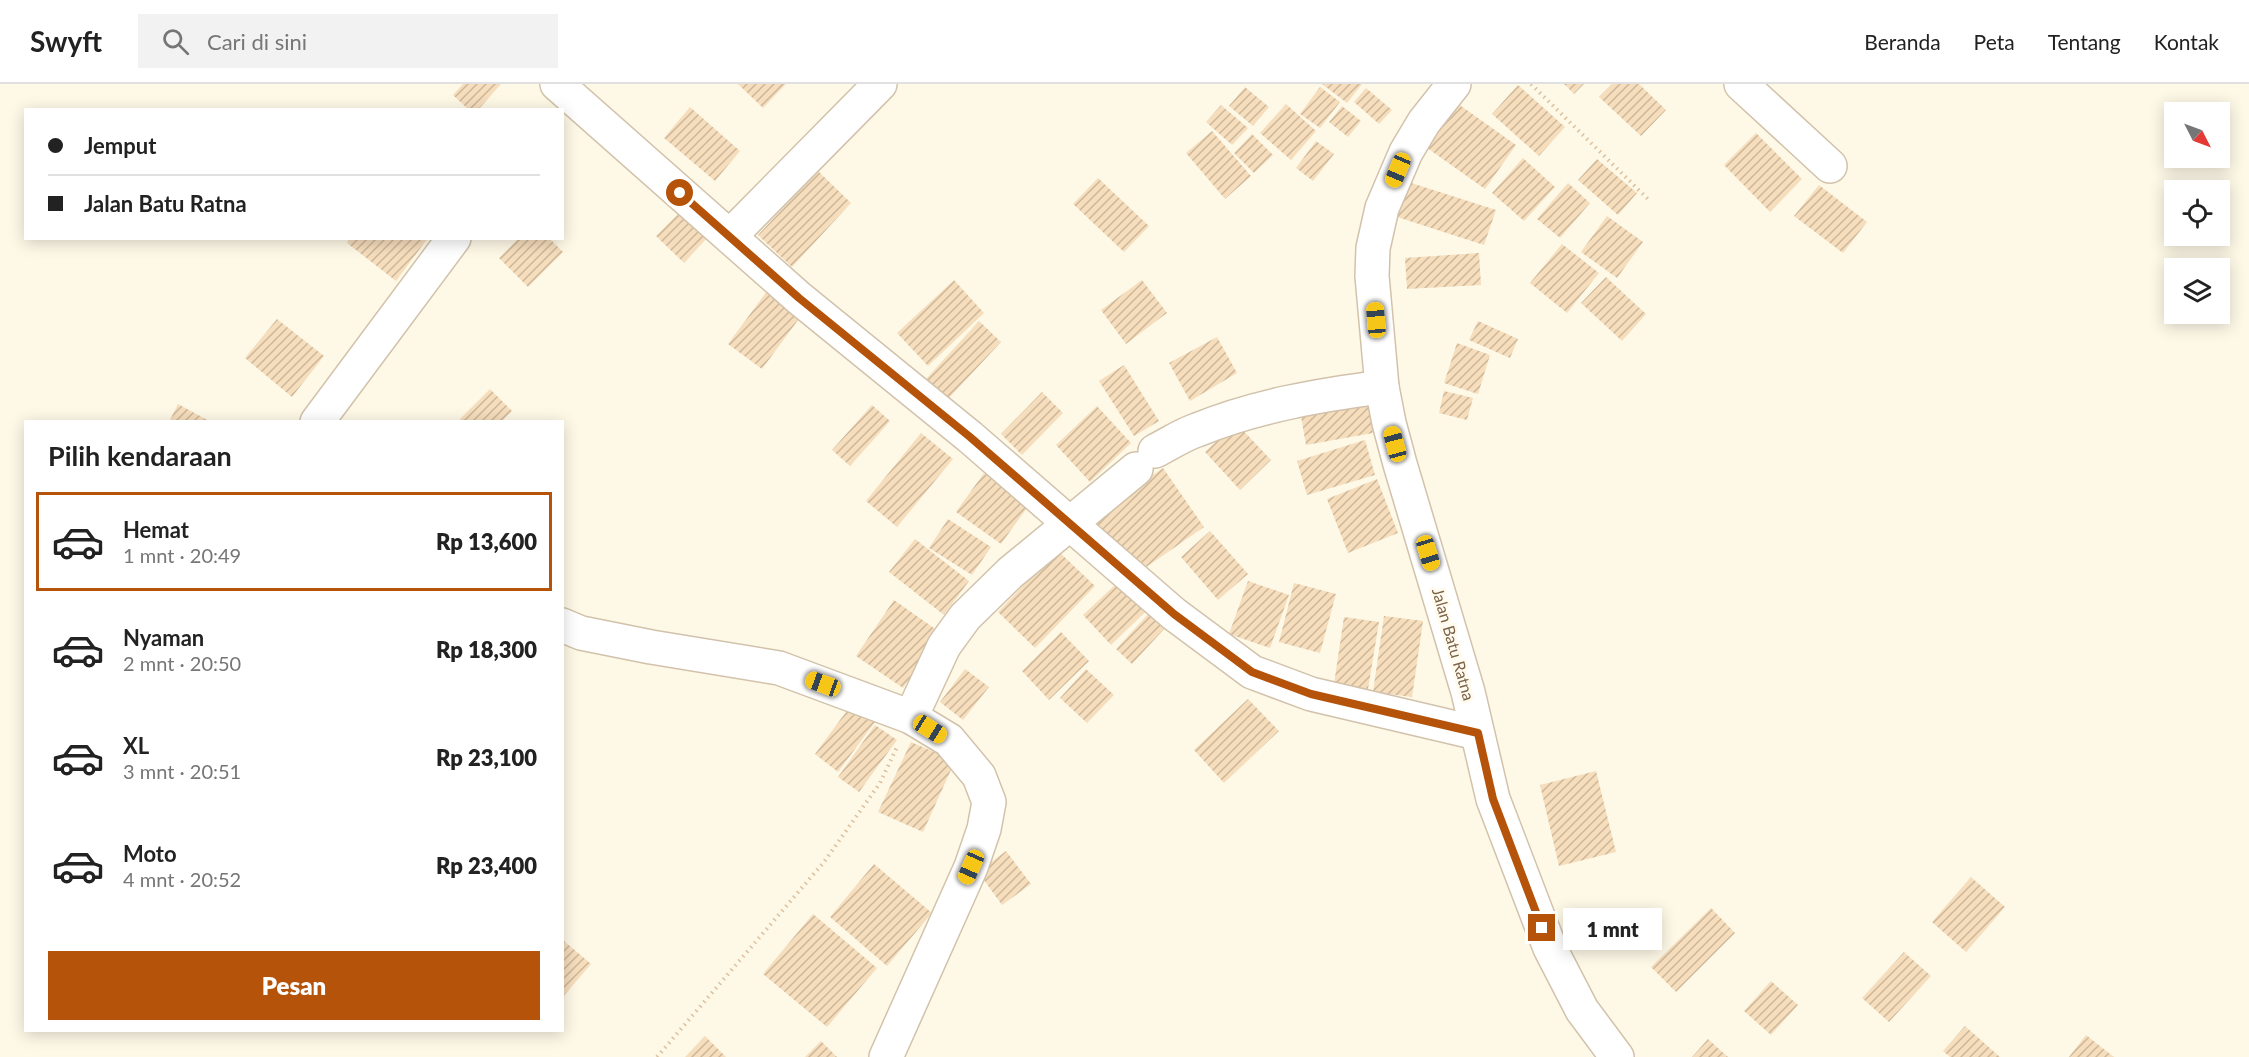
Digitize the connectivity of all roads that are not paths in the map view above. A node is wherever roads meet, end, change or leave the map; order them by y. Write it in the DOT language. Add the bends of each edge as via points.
graph roads {
  1 [pos="880,84"];
  2 [pos="1454,84"];
  3 [pos="1740,84"];
  4 [pos="558,94"];
  5 [pos="1830,166"];
  6 [pos="730,237"];
  7 [pos="453,240"];
  8 [pos="1382,387"];
  9 [pos="318,420"];
  10 [pos="1071,524"];
  11 [pos="564,626"];
  12 [pos="911,717"];
  13 [pos="1478,733"];
  14 [pos="886,1057"];
  15 [pos="1617,1057"];
  1 -- 6 [label="street"];
  2 -- 8 [label="street, Jalan Batu Ratna" via="1406,152 1382,208 1373,248 1372,276"];
  3 -- 5 [label="street"];
  4 -- 6 [label="street"];
  6 -- 10 [label="street"];
  7 -- 9 [label="street"];
  8 -- 10 [label="street" via="1324,394 1196,430 1146,460"];
  8 -- 13 [label="street, Jalan Batu Ratna" via="1400,464"];
  10 -- 12 [label="street" via="1010,573 965,617 944,646"];
  10 -- 13 [label="street" via="1174,614 1252,672 1311,694"];
  11 -- 12 [label="street" via="651,647 779,668"];
  12 -- 14 [label="street" via="949,740 980,776 989,802 971,867"];
  13 -- 15 [label="street, Jalan Batu Ratna" via="1493,799 1550,948 1582,1010"];
}
